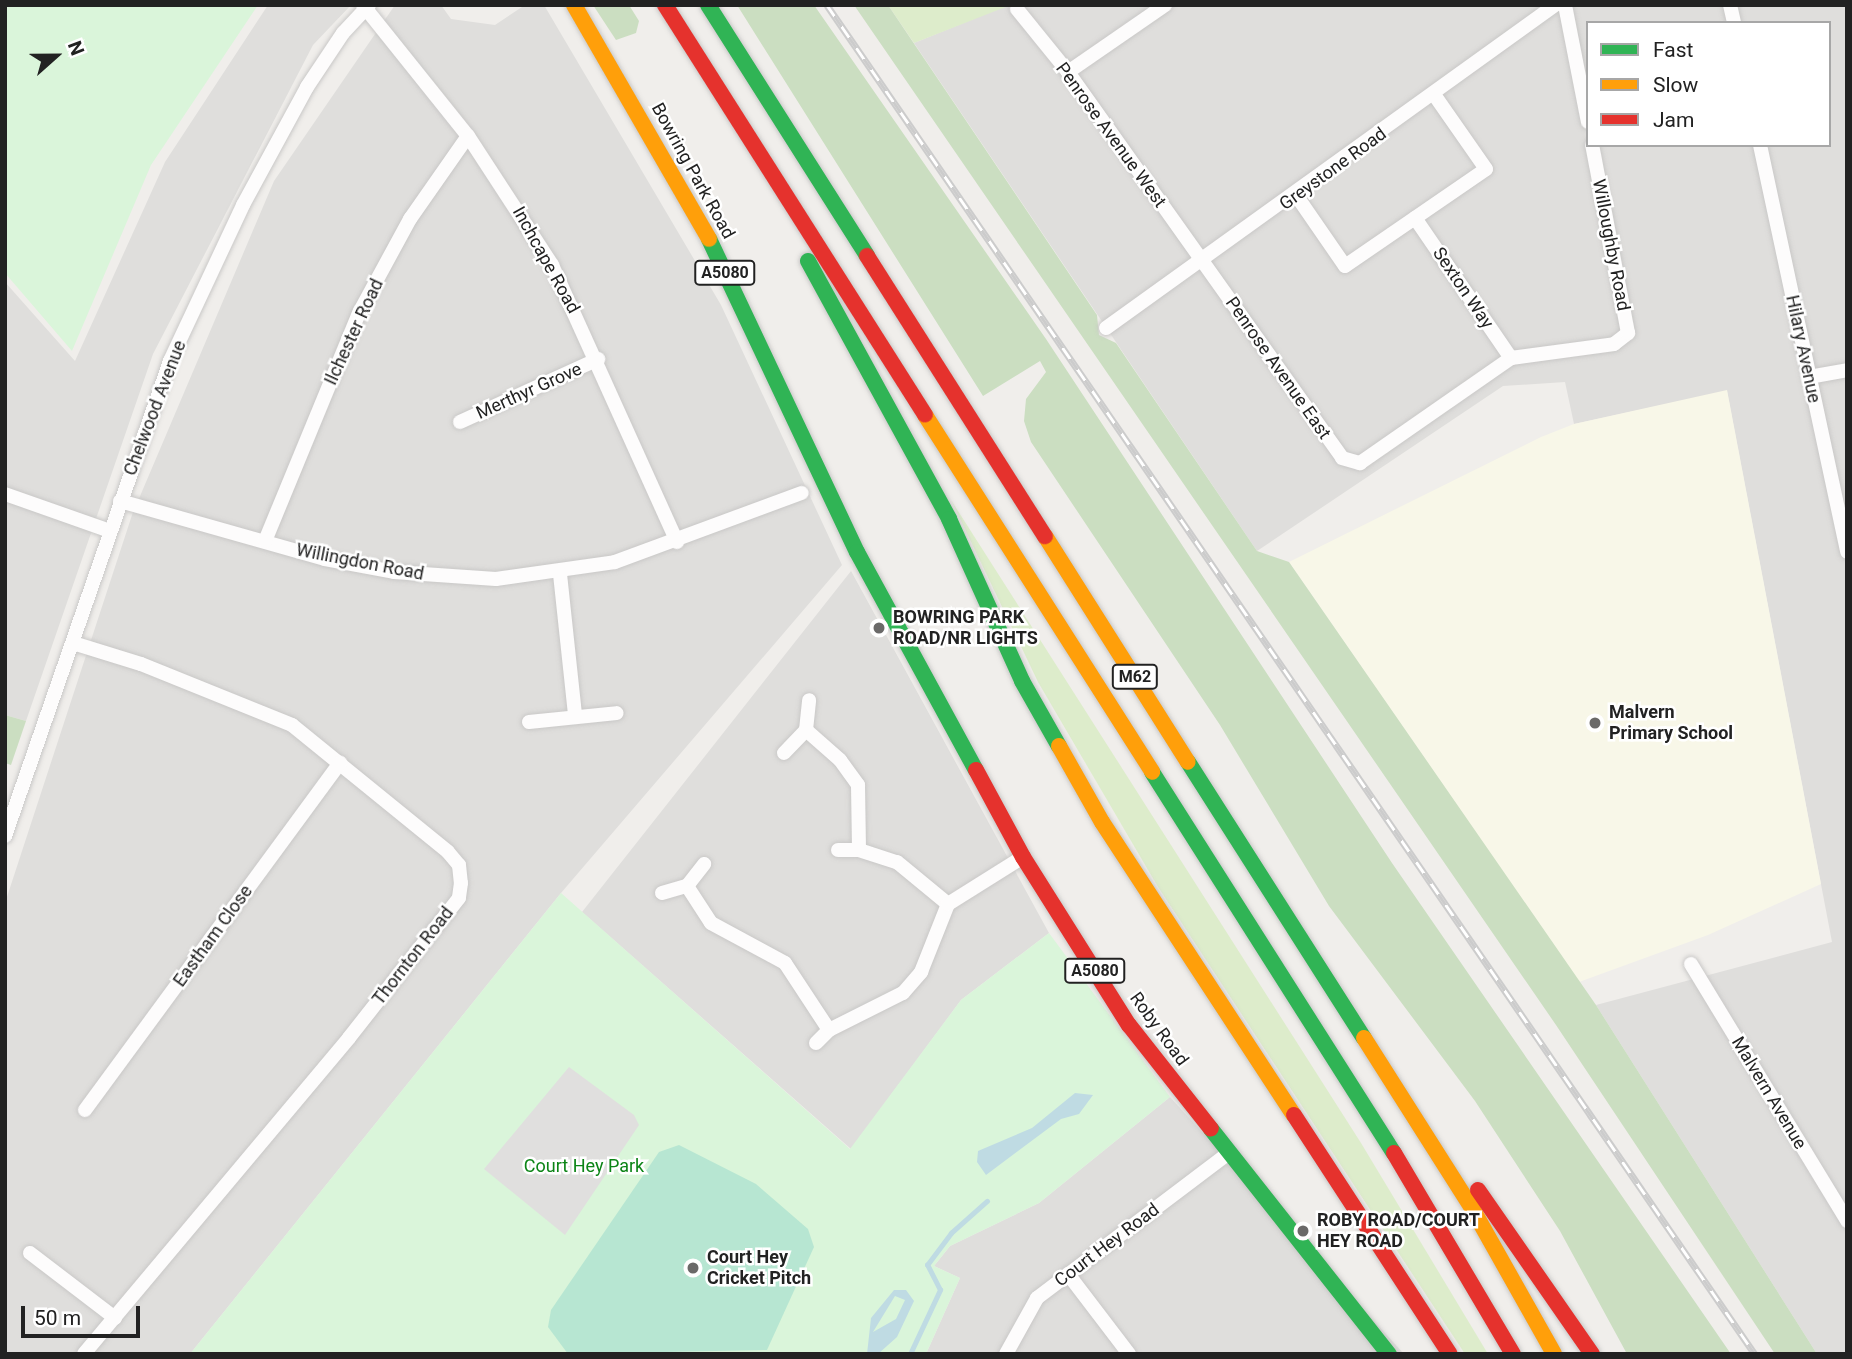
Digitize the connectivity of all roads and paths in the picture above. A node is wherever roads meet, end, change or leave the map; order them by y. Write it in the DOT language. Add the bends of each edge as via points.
graph roads {
  1 [pos="574,5"];
  2 [pos="665,5"];
  3 [pos="708,5"];
  4 [pos="1165,5"];
  5 [pos="1555,5"];
  6 [pos="1565,5"];
  7 [pos="366,6"];
  8 [pos="1017,9"];
  9 [pos="692,48"];
  10 [pos="1068,72"];
  11 [pos="1435,96"];
  12 [pos="1586,112"];
  13 [pos="468,136"];
  14 [pos="1592,147"];
  15 [pos="1760,147"];
  16 [pos="1296,195"];
  17 [pos="1415,218"];
  18 [pos="1203,262"];
  19 [pos="1106,328"];
  20 [pos="1511,358"];
  21 [pos="598,359"];
  22 [pos="1847,370"];
  23 [pos="1809,377"];
  24 [pos="460,422"];
  25 [pos="1360,463"];
  26 [pos="802,493"];
  27 [pos="5,494"];
  28 [pos="120,501"];
  29 [pos="110,531"];
  30 [pos="265,541"];
  31 [pos="677,542"];
  32 [pos="857,552"];
  33 [pos="1847,552"];
  34 [pos="560,574"];
  35 [pos="73,643"];
  36 [pos="810,700"];
  37 [pos="617,713"];
  38 [pos="575,715"];
  39 [pos="529,722"];
  40 [pos="806,730"];
  41 [pos="784,753"];
  42 [pos="340,763"];
  43 [pos="5,836"];
  44 [pos="838,850"];
  45 [pos="859,850"];
  46 [pos="1023,857"];
  47 [pos="704,864"];
  48 [pos="1261,878"];
  49 [pos="687,886"];
  50 [pos="662,893"];
  51 [pos="948,904"];
  52 [pos="1691,964"];
  53 [pos="829,1030"];
  54 [pos="816,1043"];
  55 [pos="85,1110"];
  56 [pos="1228,1153"];
  57 [pos="1847,1222"];
  58 [pos="30,1253"];
  59 [pos="1068,1274"];
  60 [pos="114,1318"];
  61 [pos="84,1354"];
  62 [pos="1006,1354"];
  63 [pos="1129,1354"];
  64 [pos="1389,1354"];
  65 [pos="1450,1354"];
  66 [pos="1513,1354"];
  67 [pos="1553,1354"];
  68 [pos="1592,1354"];
  1 -- 32 [label="main road, Bowring Park Road / A5080" via="609,58 712,245"];
  2 -- 9 [label="main road, M62"];
  3 -- 48 [label="main road, M62"];
  4 -- 10 [label="street"];
  5 -- 11 [label="street, Greystone Road"];
  6 -- 12 [label="street"];
  7 -- 13 [label="street, Inchcape Road"];
  7 -- 28 [label="street, Chelwood Avenue" via="307,87 243,205 170,361"];
  8 -- 10 [label="street, Penrose Avenue West"];
  9 -- 65 [label="main road" via="949,519 1021,681 1102,822"];
  9 -- 66 [label="main road, M62" via="1433,1214"];
  10 -- 18 [label="street, Penrose Avenue West"];
  11 -- 16 [label="street, Greystone Road"];
  11 -- 17 [label="street" via="1486,169"];
  13 -- 21 [label="street, Inchcape Road" via="552,265"];
  13 -- 30 [label="street, Ilchester Road" via="410,219 360,311"];
  14 -- 20 [label="street, Willoughby Road" via="1628,333 1614,344"];
  15 -- 23 [label="street, Hilary Avenue"];
  16 -- 17 [label="street" via="1345,267"];
  16 -- 18 [label="street, Greystone Road"];
  17 -- 20 [label="street, Sexton Way"];
  18 -- 19 [label="street, Greystone Road"];
  18 -- 25 [label="street, Penrose Avenue East" via="1342,458"];
  20 -- 25 [label="street, Willoughby Road"];
  21 -- 24 [label="street, Merthyr Grove"];
  21 -- 31 [label="street, Inchcape Road"];
  22 -- 23 [label="street"];
  23 -- 33 [label="street, Hilary Avenue"];
  26 -- 31 [label="street, Willingdon Road"];
  27 -- 29 [label="street"];
  28 -- 29 [label="street, Chelwood Avenue"];
  28 -- 30 [label="street, Willingdon Road"];
  29 -- 35 [label="street, Chelwood Avenue"];
  30 -- 34 [label="street, Willingdon Road" via="394,572 496,579"];
  31 -- 34 [label="street, Willingdon Road"];
  32 -- 46 [label="main road, Roby Road / A5080"];
  34 -- 38 [label="street"];
  35 -- 42 [label="street, Thornton Road" via="275,717"];
  35 -- 43 [label="street, Chelwood Avenue"];
  36 -- 40 [label="street"];
  37 -- 38 [label="street"];
  38 -- 39 [label="street"];
  40 -- 41 [label="street"];
  40 -- 45 [label="street" via="840,760 858,785"];
  42 -- 55 [label="street, Eastham Close"];
  42 -- 60 [label="street, Thornton Road" via="448,852 458,866 459,898"];
  44 -- 45 [label="street"];
  45 -- 51 [label="street" via="897,862"];
  46 -- 51 [label="street"];
  46 -- 56 [label="main road, Roby Road / A5080" via="1129,1025"];
  47 -- 49 [label="street"];
  48 -- 67 [label="main road, M62" via="1473,1210"];
  48 -- 68 [label="main road"];
  49 -- 50 [label="street"];
  49 -- 53 [label="street" via="711,923 785,963"];
  51 -- 53 [label="street" via="921,972 903,993"];
  52 -- 57 [label="street, Malvern Avenue"];
  53 -- 54 [label="street"];
  56 -- 59 [label="street, Court Hey Road"];
  56 -- 64 [label="main road, Roby Road / A5080"];
  58 -- 60 [label="street"];
  59 -- 62 [label="street, Court Hey Road" via="1023,1316"];
  59 -- 63 [label="street"];
  60 -- 61 [label="street, Thornton Road"];
}
